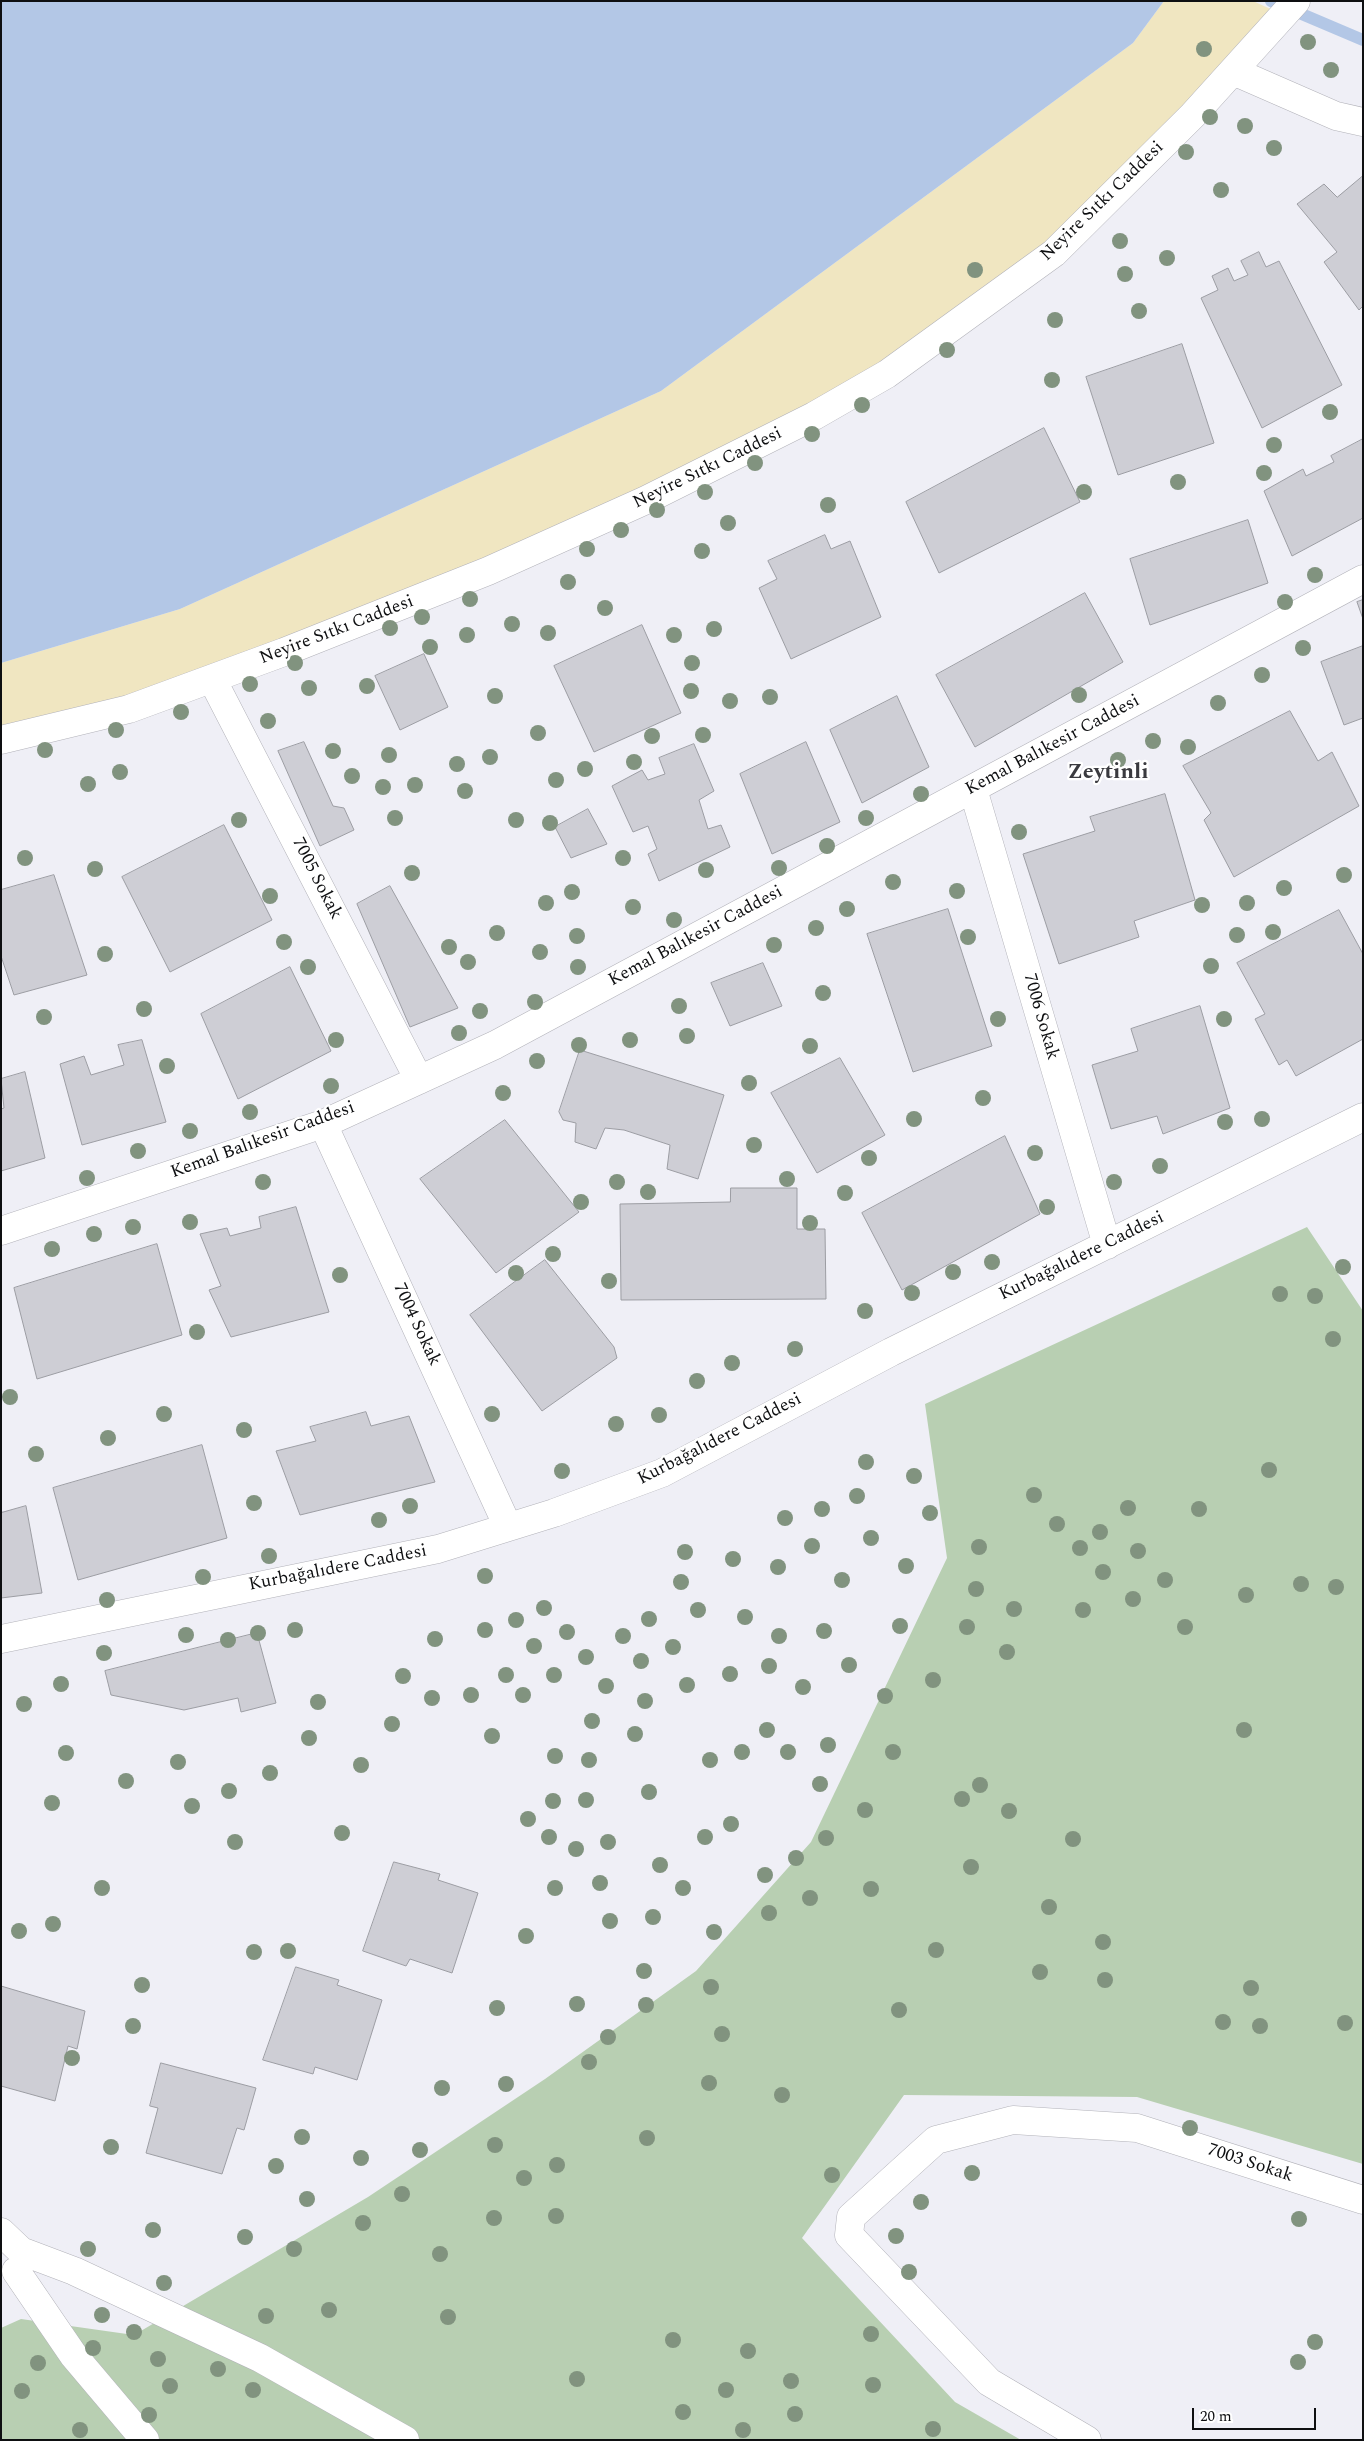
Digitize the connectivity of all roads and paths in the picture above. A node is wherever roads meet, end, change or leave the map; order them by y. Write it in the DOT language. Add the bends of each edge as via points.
graph roads {
  1 [pos="1296,1"];
  2 [pos="1233,71"];
  3 [pos="1363,122"];
  4 [pos="1363,579"];
  5 [pos="212,678"];
  6 [pos="1,740"];
  7 [pos="973,789"];
  8 [pos="419,1080"];
  9 [pos="1363,1117"];
  10 [pos="324,1124"];
  11 [pos="1,1231"];
  12 [pos="1107,1245"];
  13 [pos="508,1527"];
  14 [pos="1,1639"];
  15 [pos="1363,2200"];
  16 [pos="1,2232"];
  17 [pos="13,2270"];
  18 [pos="145,2440"];
  19 [pos="406,2440"];
  20 [pos="1087,2440"];
  1 -- 2 [label="street, Neyire Sıtkı Caddesi"];
  2 -- 3 [label="street" via="1336,116"];
  2 -- 5 [label="street, Neyire Sıtkı Caddesi" via="1054,253 887,374 814,416 646,500 488,571"];
  4 -- 7 [label="street, Kemal Balıkesir Caddesi"];
  5 -- 6 [label="street, Neyire Sıtkı Caddesi" via="129,709"];
  5 -- 8 [label="street, 7005 Sokak"];
  7 -- 8 [label="street, Kemal Balıkesir Caddesi" via="495,1045"];
  7 -- 12 [label="street, 7006 Sokak"];
  8 -- 10 [label="street, Kemal Balıkesir Caddesi"];
  9 -- 12 [label="street, Kurbağalıdere Caddesi"];
  10 -- 11 [label="street, Kemal Balıkesir Caddesi"];
  10 -- 13 [label="street, 7004 Sokak"];
  12 -- 13 [label="street, Kurbağalıdere Caddesi" via="891,1352 662,1473"];
  13 -- 14 [label="street, Kurbağalıdere Caddesi" via="438,1549"];
  15 -- 20 [label="street, 7003 Sokak" via="1137,2128 1012,2120 936,2140 851,2217 849,2235 989,2382"];
  16 -- 17 [label="street"];
  17 -- 18 [label="street" via="74,2356"];
  17 -- 19 [label="street" via="74,2271 260,2358"];
}
